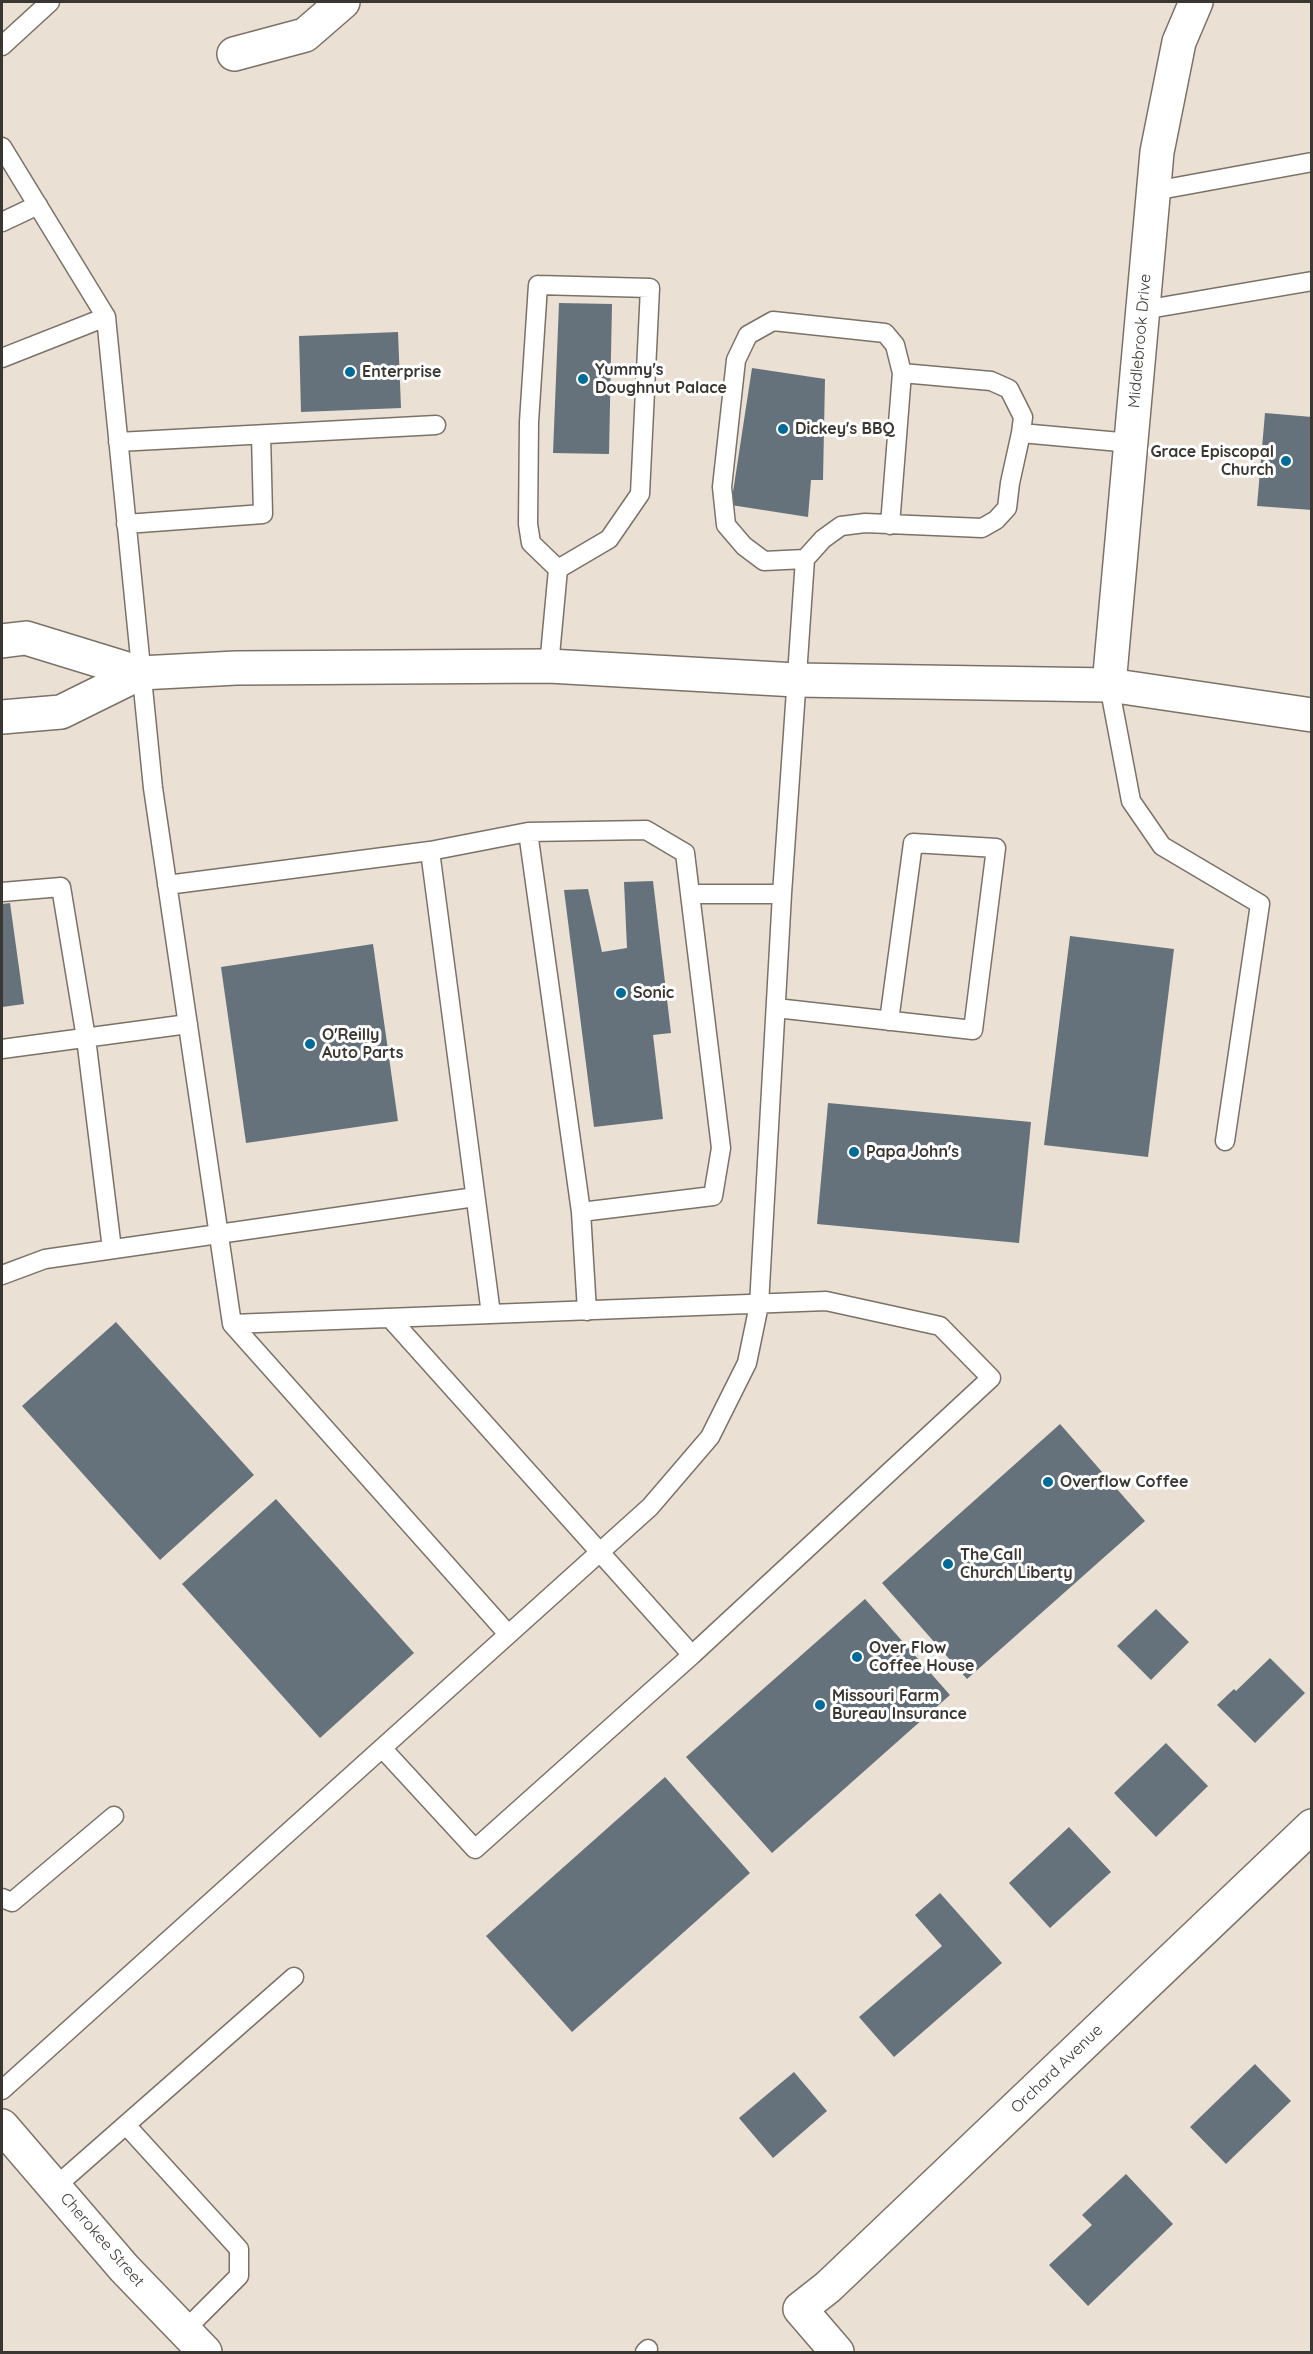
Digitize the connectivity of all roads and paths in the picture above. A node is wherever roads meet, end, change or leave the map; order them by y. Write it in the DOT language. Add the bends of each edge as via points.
graph roads {
  1 [pos="50,2"];
  2 [pos="343,2"];
  3 [pos="1196,2"];
  4 [pos="2,46"];
  5 [pos="234,54"];
  6 [pos="2,147"];
  7 [pos="1311,162"];
  8 [pos="1154,190"];
  9 [pos="38,205"];
  10 [pos="2,222"];
  11 [pos="1311,280"];
  12 [pos="1143,310"];
  13 [pos="106,317"];
  14 [pos="2,358"];
  15 [pos="902,373"];
  16 [pos="436,425"];
  17 [pos="1021,433"];
  18 [pos="261,435"];
  19 [pos="118,442"];
  20 [pos="1131,442"];
  21 [pos="126,524"];
  22 [pos="890,525"];
  23 [pos="805,559"];
  24 [pos="558,569"];
  25 [pos="2,640"];
  26 [pos="549,666"];
  27 [pos="140,673"];
  28 [pos="796,680"];
  29 [pos="1109,685"];
  30 [pos="1311,715"];
  31 [pos="2,717"];
  32 [pos="528,832"];
  33 [pos="430,851"];
  34 [pos="167,885"];
  35 [pos="2,892"];
  36 [pos="690,894"];
  37 [pos="782,894"];
  38 [pos="776,1008"];
  39 [pos="889,1021"];
  40 [pos="188,1024"];
  41 [pos="86,1038"];
  42 [pos="2,1049"];
  43 [pos="1225,1141"];
  44 [pos="476,1197"];
  45 [pos="581,1212"];
  46 [pos="219,1234"];
  47 [pos="112,1249"];
  48 [pos="2,1275"];
  49 [pos="759,1305"];
  50 [pos="587,1311"];
  51 [pos="491,1314"];
  52 [pos="390,1318"];
  53 [pos="232,1324"];
  54 [pos="600,1553"];
  55 [pos="508,1634"];
  56 [pos="692,1655"];
  57 [pos="382,1748"];
  58 [pos="114,1816"];
  59 [pos="1311,1826"];
  60 [pos="2,1898"];
  61 [pos="294,1977"];
  62 [pos="2,2090"];
  63 [pos="126,2125"];
  64 [pos="2,2126"];
  65 [pos="55,2187"];
  66 [pos="195,2342"];
  67 [pos="837,2352"];
  1 -- 4 [label="lane"];
  2 -- 5 [label="main road" via="305,35"];
  3 -- 8 [label="main road, Middlebrook Drive" via="1179,42 1157,152"];
  6 -- 9 [label="lane"];
  7 -- 8 [label="lane"];
  8 -- 12 [label="main road, Middlebrook Drive"];
  9 -- 10 [label="lane"];
  9 -- 13 [label="lane"];
  11 -- 12 [label="lane"];
  12 -- 20 [label="main road, Middlebrook Drive"];
  13 -- 14 [label="lane"];
  13 -- 19 [label="lane"];
  15 -- 17 [label="lane" via="991,381 1009,390 1023,417"];
  15 -- 22 [label="lane"];
  15 -- 23 [label="lane" via="895,345 885,333 773,321 748,335 736,360 722,487 726,525 764,561"];
  16 -- 18 [label="lane"];
  17 -- 20 [label="lane"];
  17 -- 22 [label="lane" via="1007,508 996,520 982,528"];
  18 -- 19 [label="lane"];
  18 -- 21 [label="lane" via="263,514"];
  19 -- 21 [label="lane"];
  20 -- 29 [label="main road, Middlebrook Drive"];
  21 -- 27 [label="lane"];
  22 -- 23 [label="lane" via="841,526"];
  23 -- 28 [label="lane"];
  24 -- 24 [label="lane" via="609,539 640,494 650,288 538,285 529,422 528,524 531,543"];
  24 -- 26 [label="lane"];
  25 -- 27 [label="main road" via="26,638"];
  26 -- 27 [label="main road" via="236,668"];
  26 -- 28 [label="main road"];
  27 -- 31 [label="main road" via="61,712"];
  27 -- 34 [label="lane"];
  28 -- 29 [label="main road"];
  28 -- 37 [label="lane"];
  29 -- 30 [label="main road"];
  29 -- 43 [label="lane" via="1131,801 1162,846 1260,903"];
  32 -- 33 [label="lane"];
  32 -- 36 [label="lane" via="646,830 685,853"];
  32 -- 45 [label="lane"];
  33 -- 34 [label="lane"];
  33 -- 44 [label="lane"];
  34 -- 40 [label="lane"];
  35 -- 41 [label="lane" via="61,887"];
  36 -- 37 [label="lane"];
  36 -- 45 [label="lane" via="721,1148 713,1196"];
  37 -- 38 [label="lane"];
  38 -- 39 [label="lane"];
  38 -- 49 [label="lane"];
  39 -- 39 [label="lane" via="973,1030 996,848 913,843"];
  40 -- 41 [label="lane"];
  40 -- 46 [label="lane"];
  41 -- 42 [label="lane"];
  41 -- 47 [label="lane"];
  44 -- 46 [label="lane"];
  44 -- 51 [label="lane"];
  45 -- 50 [label="lane"];
  46 -- 47 [label="lane"];
  46 -- 53 [label="lane"];
  47 -- 48 [label="lane" via="45,1258"];
  49 -- 50 [label="lane"];
  49 -- 54 [label="lane" via="747,1363 710,1437 650,1507"];
  49 -- 56 [label="lane" via="826,1301 940,1326 992,1378"];
  50 -- 51 [label="lane"];
  51 -- 52 [label="lane"];
  52 -- 53 [label="lane"];
  52 -- 54 [label="lane"];
  53 -- 55 [label="lane"];
  54 -- 55 [label="lane"];
  54 -- 56 [label="lane"];
  55 -- 57 [label="lane"];
  56 -- 57 [label="lane" via="475,1848"];
  57 -- 62 [label="lane"];
  58 -- 60 [label="lane" via="12,1902"];
  59 -- 67 [label="main road, Orchard Avenue" via="828,2287 800,2309"];
  61 -- 63 [label="lane"];
  63 -- 65 [label="lane"];
  63 -- 66 [label="lane" via="239,2249 239,2276"];
  64 -- 65 [label="main road, Cherokee Street"];
  65 -- 66 [label="main road, Cherokee Street" via="124,2268"];
}
